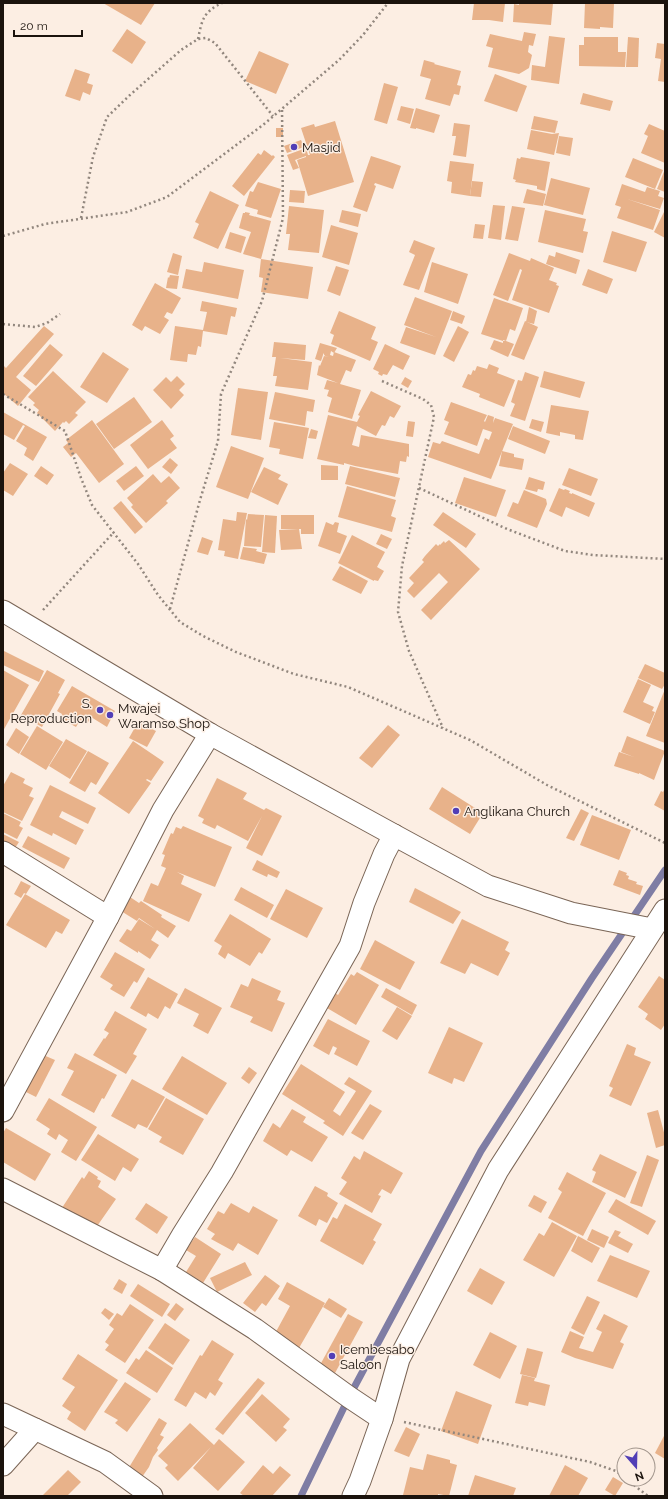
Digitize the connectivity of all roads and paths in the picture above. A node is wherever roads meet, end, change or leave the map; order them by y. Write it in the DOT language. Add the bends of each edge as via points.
graph roads {
  1 [pos="222,3"];
  2 [pos="388,3"];
  3 [pos="198,39"];
  4 [pos="282,108"];
  5 [pos="273,116"];
  6 [pos="81,218"];
  7 [pos="3,236"];
  8 [pos="60,314"];
  9 [pos="3,324"];
  10 [pos="382,381"];
  11 [pos="3,394"];
  12 [pos="419,488"];
  13 [pos="114,532"];
  14 [pos="665,559"];
  15 [pos="170,610"];
  16 [pos="3,611"];
  17 [pos="28,626"];
  18 [pos="443,728"];
  19 [pos="210,734"];
  20 [pos="394,835"];
  21 [pos="665,843"];
  22 [pos="3,852"];
  23 [pos="665,910"];
  24 [pos="108,917"];
  25 [pos="652,929"];
  26 [pos="3,1111"];
  27 [pos="3,1189"];
  28 [pos="162,1270"];
  29 [pos="3,1414"];
  30 [pos="382,1419"];
  31 [pos="35,1429"];
  32 [pos="3,1465"];
  33 [pos="616,1471"];
  34 [pos="636,1487"];
  35 [pos="152,1496"];
  36 [pos="353,1496"];
  37 [pos="648,1496"];
  1 -- 3 [label="path" via="213,7 202,19"];
  2 -- 4 [label="path" via="339,60"];
  3 -- 5 [label="path" via="206,38 215,43"];
  3 -- 6 [label="path" via="181,50 107,117 93,157"];
  4 -- 5 [label="path"];
  4 -- 15 [label="path" via="283,218 262,301 221,394 218,441"];
  5 -- 6 [label="path" via="168,197 127,212"];
  6 -- 7 [label="path" via="45,224"];
  8 -- 9 [label="path" via="35,327"];
  10 -- 12 [label="path" via="424,399 431,405 434,417"];
  11 -- 13 [label="path" via="65,431 92,505"];
  12 -- 14 [label="path" via="507,529 565,551"];
  12 -- 18 [label="path" via="402,566 398,612 409,651"];
  13 -- 15 [label="path"];
  13 -- 17 [label="path"];
  15 -- 18 [label="path" via="180,622 236,652 294,674 348,687"];
  16 -- 17 [label="street"];
  17 -- 19 [label="street"];
  18 -- 21 [label="path" via="470,740 547,785"];
  19 -- 20 [label="street"];
  19 -- 24 [label="street" via="163,810"];
  20 -- 25 [label="street" via="488,886 571,913"];
  20 -- 28 [label="street" via="364,903 350,946 222,1172"];
  22 -- 24 [label="street"];
  23 -- 25 [label="street"];
  24 -- 26 [label="street"];
  25 -- 30 [label="street" via="498,1170 399,1359"];
  27 -- 28 [label="street"];
  28 -- 30 [label="street" via="255,1329"];
  29 -- 31 [label="street"];
  30 -- 33 [label="path" via="590,1462"];
  30 -- 36 [label="street"];
  31 -- 32 [label="street"];
  31 -- 35 [label="street" via="105,1462"];
  34 -- 37 [label="path"];
}
